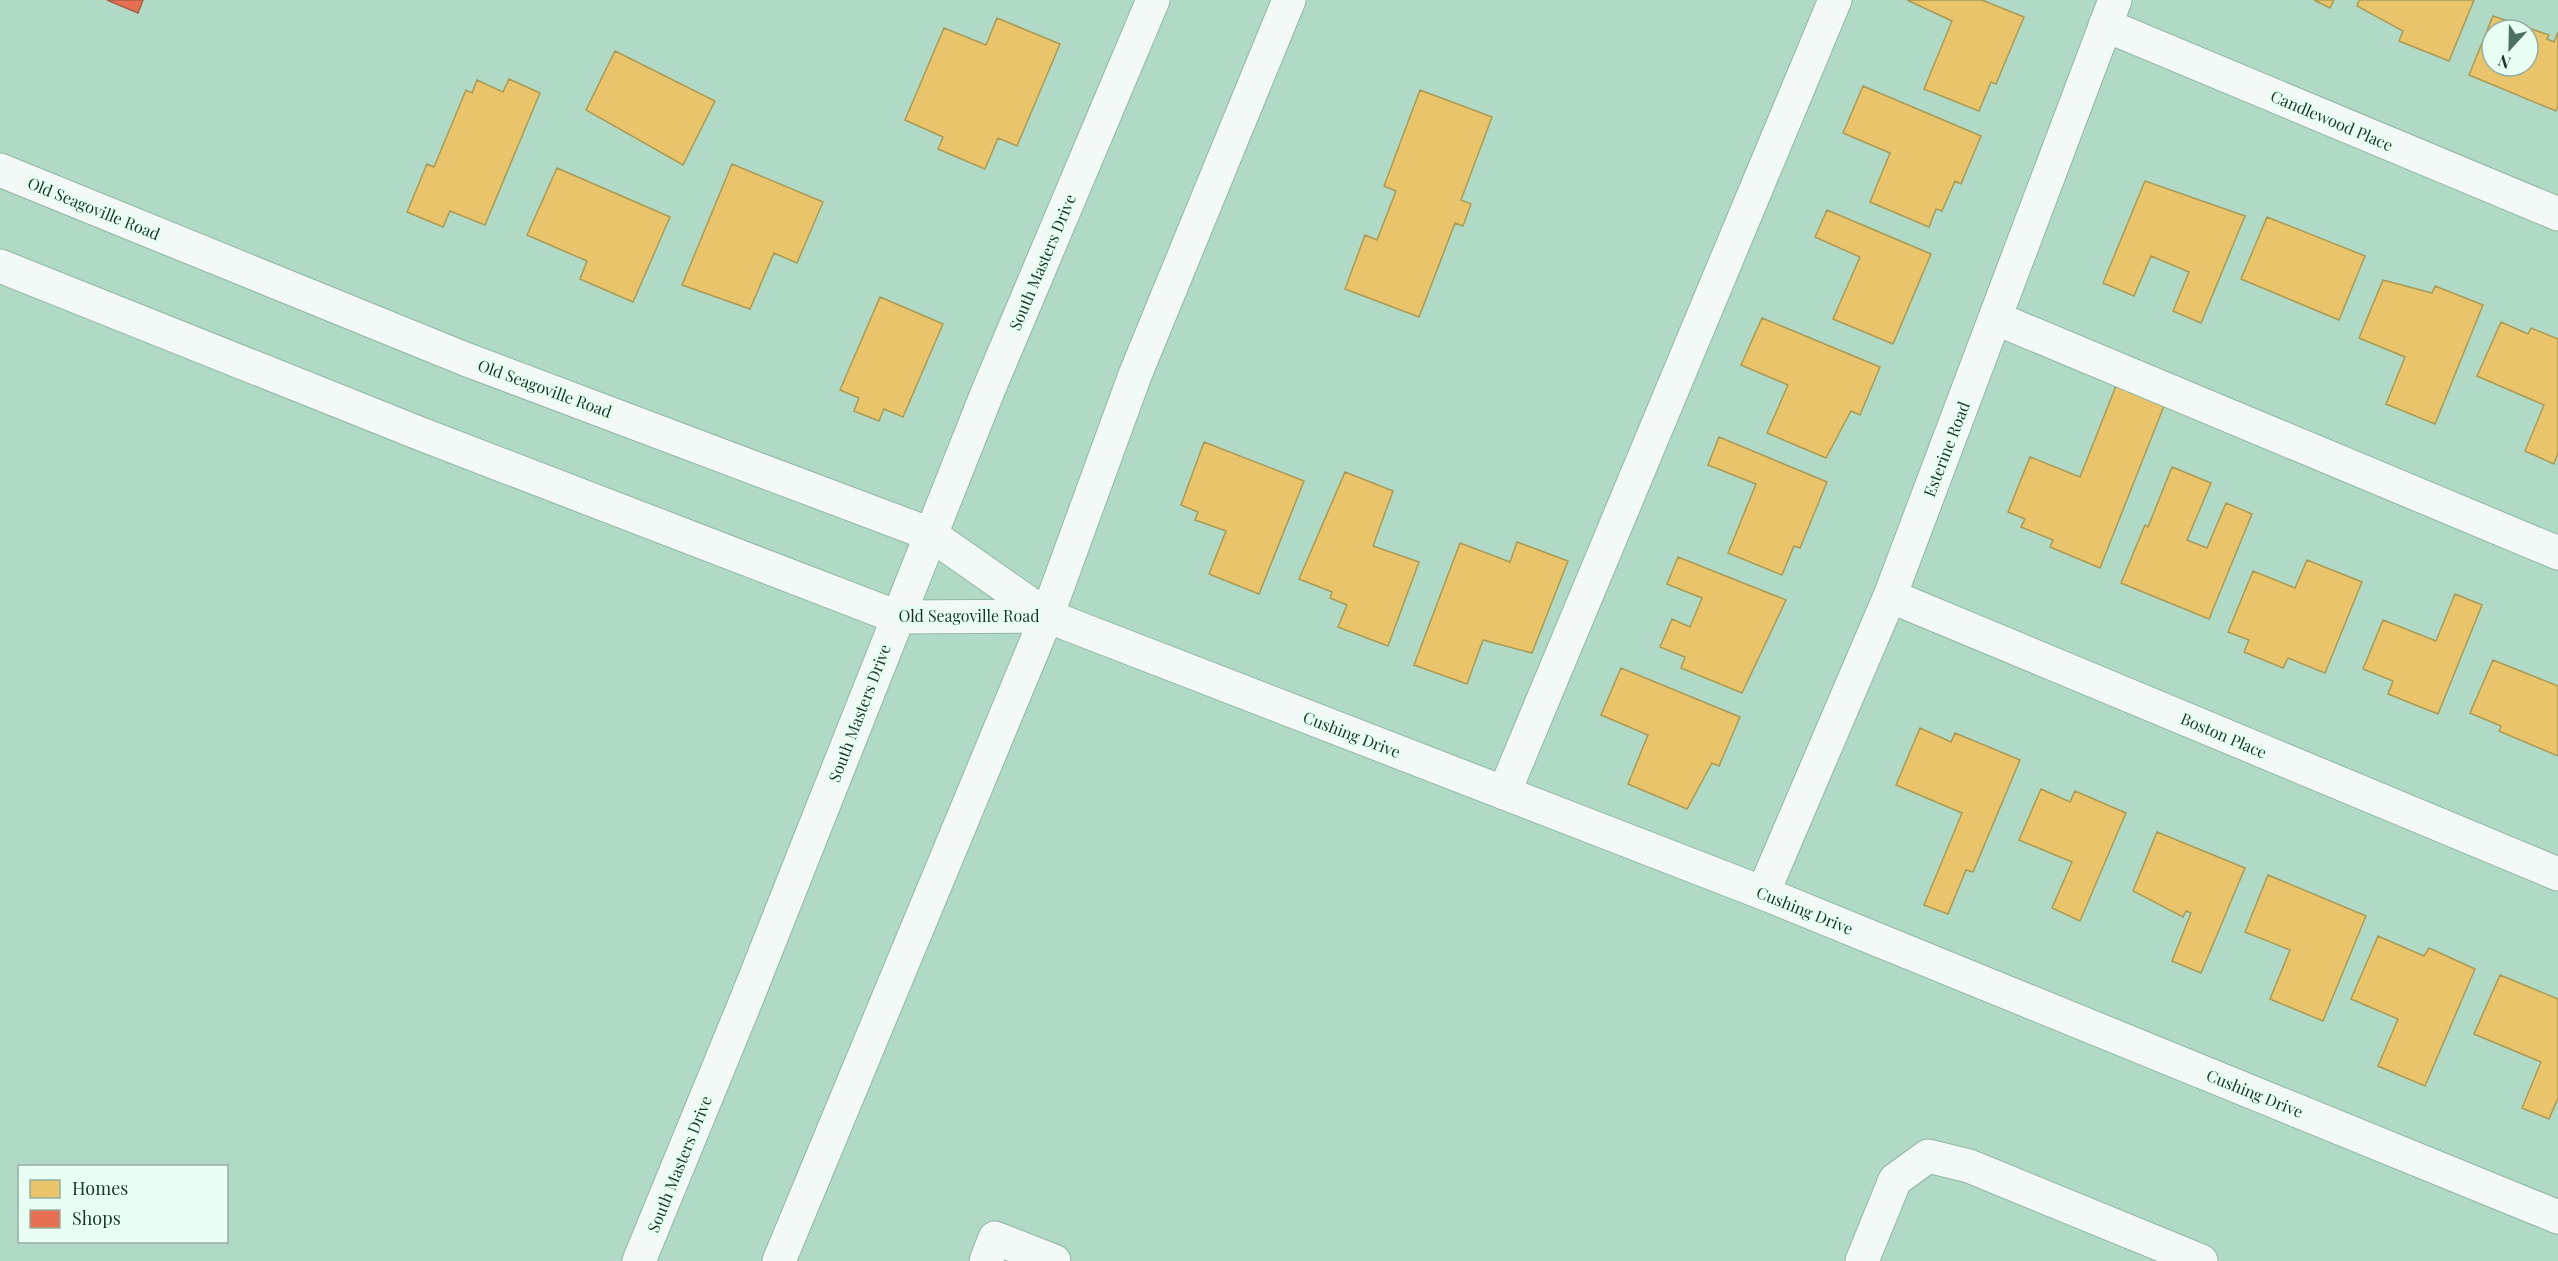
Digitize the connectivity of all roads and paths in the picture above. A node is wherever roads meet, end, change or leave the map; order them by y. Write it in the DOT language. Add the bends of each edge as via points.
graph roads {
  1 [pos="1152,0"];
  2 [pos="1289,0"];
  3 [pos="1835,0"];
  4 [pos="2110,13"];
  5 [pos="0,170"];
  6 [pos="2558,214"];
  7 [pos="0,267"];
  8 [pos="1995,318"];
  9 [pos="930,534"];
  10 [pos="2558,553"];
  11 [pos="1890,596"];
  12 [pos="1047,616"];
  13 [pos="897,617"];
  14 [pos="1504,793"];
  15 [pos="2558,874"];
  16 [pos="1763,893"];
  17 [pos="2558,1217"];
  18 [pos="639,1261"];
  19 [pos="779,1261"];
  20 [pos="986,1261"];
  21 [pos="1054,1261"];
  22 [pos="1862,1261"];
  23 [pos="2201,1261"];
  1 -- 9 [label="main road, South Masters Drive"];
  2 -- 12 [label="main road" via="1135,375"];
  3 -- 14 [label="main road"];
  4 -- 6 [label="main road, Candlewood Place"];
  4 -- 8 [label="main road, Esterine Road"];
  5 -- 9 [label="main road, Old Seagoville Road" via="465,359"];
  7 -- 13 [label="main road, Old Seagoville Road" via="432,439"];
  8 -- 10 [label="main road"];
  8 -- 11 [label="main road, Esterine Road"];
  9 -- 12 [label="main road, Old Seagoville Road"];
  9 -- 13 [label="main road, South Masters Drive"];
  11 -- 15 [label="main road, Boston Place"];
  11 -- 16 [label="main road, Esterine Road"];
  12 -- 13 [label="main road, Old Seagoville Road"];
  12 -- 14 [label="main road, Cushing Drive"];
  12 -- 19 [label="main road"];
  13 -- 18 [label="main road, South Masters Drive"];
  14 -- 16 [label="main road, Cushing Drive"];
  16 -- 17 [label="main road, Cushing Drive"];
  20 -- 21 [label="main road" via="995,1238"];
  22 -- 23 [label="main road" via="1895,1180 1928,1156 1970,1166"];
}
